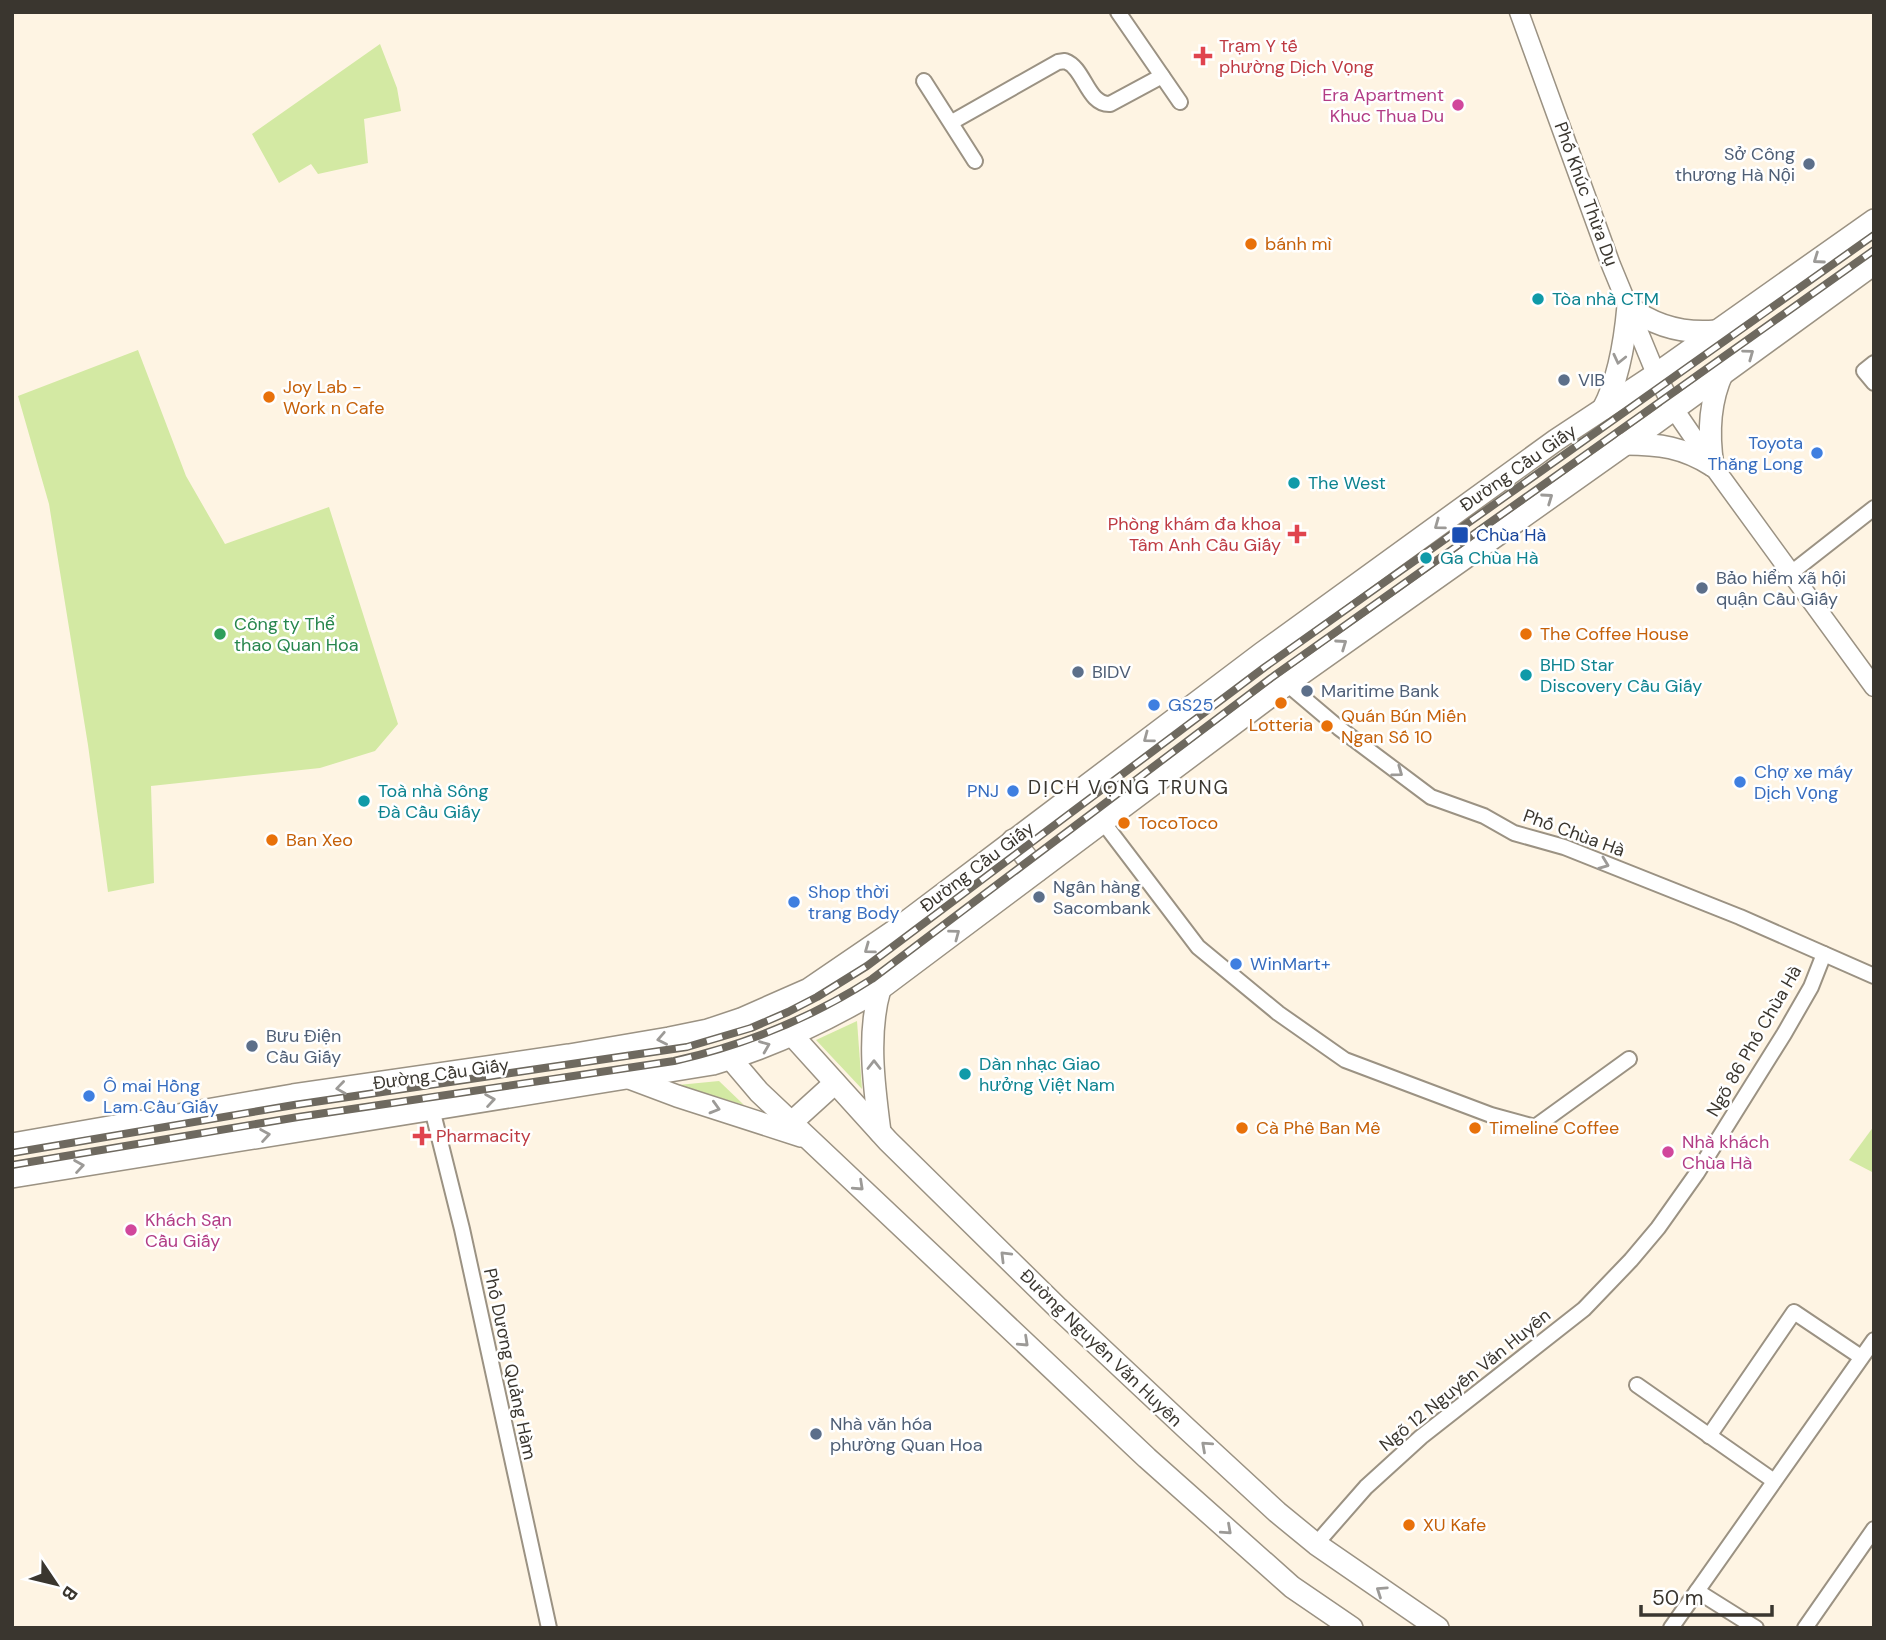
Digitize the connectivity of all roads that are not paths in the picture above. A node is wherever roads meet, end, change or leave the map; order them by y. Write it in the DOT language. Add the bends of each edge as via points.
graph roads {
  1 [pos="1118,12"];
  2 [pos="1519,12"];
  3 [pos="1162,76"];
  4 [pos="924,81"];
  5 [pos="1180,102"];
  6 [pos="952,122"];
  7 [pos="975,161"];
  8 [pos="1874,220"];
  9 [pos="1874,264"];
  10 [pos="1628,306"];
  11 [pos="1716,331"];
  12 [pos="1869,367"];
  13 [pos="1723,372"];
  14 [pos="1656,374"];
  15 [pos="1874,383"];
  16 [pos="1603,409"];
  17 [pos="1674,409"];
  18 [pos="1625,444"];
  19 [pos="1713,466"];
  20 [pos="1874,508"];
  21 [pos="1791,573"];
  22 [pos="1287,684"];
  23 [pos="1874,687"];
  24 [pos="1103,822"];
  25 [pos="1013,841"];
  26 [pos="1037,871"];
  27 [pos="1824,954"];
  28 [pos="1874,976"];
  29 [pos="880,989"];
  30 [pos="792,1035"];
  31 [pos="731,1059"];
  32 [pos="1629,1059"];
  33 [pos="627,1078"];
  34 [pos="835,1083"];
  35 [pos="432,1109"];
  36 [pos="192,1113"];
  37 [pos="792,1122"];
  38 [pos="880,1132"];
  39 [pos="810,1139"];
  40 [pos="12,1144"];
  41 [pos="198,1146"];
  42 [pos="12,1177"];
  43 [pos="1584,1309"];
  44 [pos="1874,1340"];
  45 [pos="1861,1357"];
  46 [pos="1637,1385"];
  47 [pos="1709,1436"];
  48 [pos="1774,1482"];
  49 [pos="1874,1529"];
  50 [pos="1316,1544"];
  51 [pos="1697,1591"];
  52 [pos="549,1628"];
  53 [pos="1352,1628"];
  54 [pos="1438,1628"];
  55 [pos="1671,1628"];
  56 [pos="1756,1628"];
  57 [pos="1805,1628"];
  1 -- 3 [label="street"];
  2 -- 10 [label="street, Phố Khúc Thừa Dụ"];
  3 -- 5 [label="street"];
  3 -- 6 [label="street" via="1103,105 1074,66 1058,62"];
  4 -- 6 [label="street"];
  6 -- 7 [label="street"];
  8 -- 11 [label="main road, Đường Cầu Giấy, one-way"];
  13 -- 9 [label="main road, Đường Cầu Giấy, one-way"];
  10 -- 11 [label="main road" via="1667,327"];
  10 -- 14 [label="street, Phố Khúc Thừa Dụ"];
  10 -- 16 [label="main road, one-way" via="1612,388"];
  11 -- 14 [label="main road, Đường Cầu Giấy"];
  12 -- 15 [label="street"];
  13 -- 17 [label="main road, Đường Cầu Giấy"];
  13 -- 19 [label="main road" via="1712,405"];
  14 -- 16 [label="main road, Đường Cầu Giấy"];
  14 -- 17 [label="street, Phố Khúc Thừa Dụ"];
  16 -- 25 [label="main road, Đường Cầu Giấy, one-way" via="1262,653"];
  17 -- 18 [label="main road, Đường Cầu Giấy"];
  17 -- 19 [label="street, Phố Khúc Thừa Dụ"];
  18 -- 19 [label="main road" via="1685,450"];
  22 -- 18 [label="main road, Đường Cầu Giấy, one-way"];
  19 -- 21 [label="street, Phố Khúc Thừa Dụ"];
  20 -- 21 [label="street"];
  21 -- 23 [label="street, Phố Khúc Thừa Dụ"];
  22 -- 24 [label="main road, Đường Cầu Giấy"];
  22 -- 27 [label="street, Phố Chùa Hà, one-way" via="1432,797 1484,816 1514,834 1564,848"];
  24 -- 26 [label="main road, Đường Cầu Giấy"];
  24 -- 32 [label="street" via="1198,947 1265,1004 1345,1060 1535,1127"];
  25 -- 26 [label="main road"];
  25 -- 36 [label="main road, Đường Cầu Giấy, one-way" via="808,989 708,1030"];
  29 -- 26 [label="main road, Đường Cầu Giấy, one-way"];
  27 -- 28 [label="street, Phố Chùa Hà"];
  27 -- 43 [label="street, Ngõ 86 Phố Chùa Hà" via="1784,1034 1697,1173 1658,1228"];
  29 -- 30 [label="main road, Đường Cầu Giấy"];
  38 -- 29 [label="main road, one-way" via="874,1087 874,1023"];
  31 -- 30 [label="main road, Đường Cầu Giấy, one-way"];
  30 -- 34 [label="main road, Đường Nguyễn Văn Huyên"];
  31 -- 33 [label="main road, Đường Cầu Giấy"];
  31 -- 37 [label="main road"];
  35 -- 33 [label="main road, Đường Cầu Giấy, one-way"];
  33 -- 39 [label="main road, one-way"];
  34 -- 37 [label="main road"];
  34 -- 38 [label="main road, Đường Nguyễn Văn Huyên"];
  41 -- 35 [label="main road, Đường Cầu Giấy, one-way"];
  35 -- 52 [label="street, Phố Dương Quảng Hàm"];
  36 -- 40 [label="main road, Đường Cầu Giấy"];
  36 -- 41 [label="main road"];
  37 -- 39 [label="main road"];
  50 -- 38 [label="main road, Đường Nguyễn Văn Huyên, one-way" via="1064,1314"];
  39 -- 53 [label="main road, one-way" via="1147,1458 1292,1587"];
  42 -- 41 [label="main road, Đường Cầu Giấy, one-way"];
  43 -- 50 [label="street, Ngõ 12 Nguyễn Văn Huyên" via="1421,1437 1366,1488"];
  44 -- 45 [label="street"];
  45 -- 47 [label="street" via="1794,1312"];
  45 -- 48 [label="street"];
  46 -- 47 [label="street"];
  47 -- 48 [label="street"];
  48 -- 51 [label="street"];
  49 -- 57 [label="street"];
  54 -- 50 [label="main road, Đường Nguyễn Văn Huyên, one-way"];
  51 -- 55 [label="street"];
  51 -- 56 [label="street"];
}
